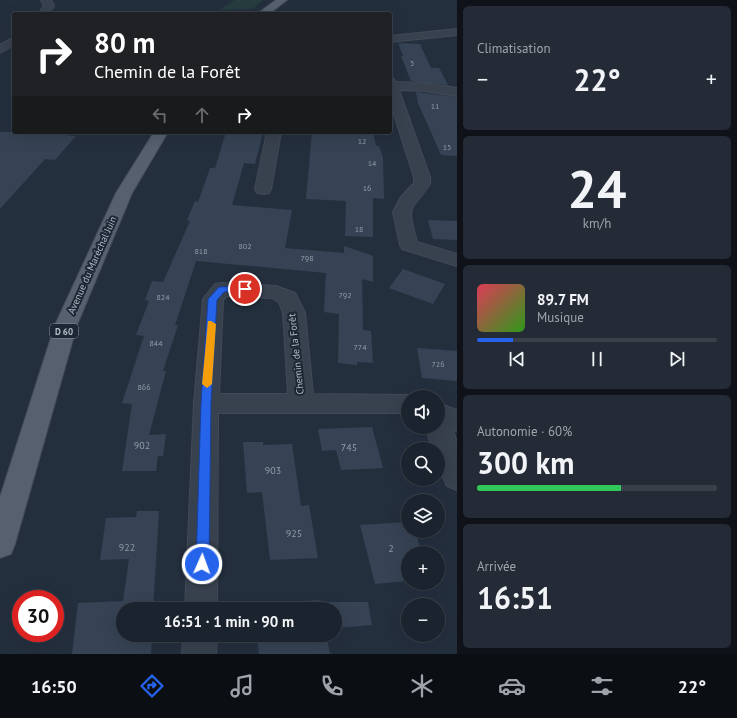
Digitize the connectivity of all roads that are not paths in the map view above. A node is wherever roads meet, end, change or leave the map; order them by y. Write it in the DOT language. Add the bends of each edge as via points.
graph roads {
  1 [pos="46,0"];
  2 [pos="282,0"];
  3 [pos="44,12"];
  4 [pos="265,12"];
  5 [pos="457,32"];
  6 [pos="392,39"];
  7 [pos="12,41"];
  8 [pos="0,50"];
  9 [pos="392,84"];
  10 [pos="392,87"];
  11 [pos="457,92"];
  12 [pos="160,134"];
  13 [pos="274,134"];
  14 [pos="263,189"];
  15 [pos="457,260"];
  16 [pos="206,403"];
  17 [pos="301,403"];
  18 [pos="401,404"];
  19 [pos="445,416"];
  20 [pos="457,421"];
  21 [pos="441,434"];
  22 [pos="457,478"];
  23 [pos="0,544"];
  24 [pos="201,602"];
  25 [pos="200,642"];
  26 [pos="199,654"];
  1 -- 3 [label="street" via="49,6"];
  2 -- 4 [label="main road"];
  5 -- 6 [label="street"];
  7 -- 8 [label="street"];
  9 -- 11 [label="street"];
  10 -- 15 [label="street" via="422,177 422,184 404,203 400,213 409,245"];
  12 -- 23 [label="main road, Avenue du Maréchal Juin / D 60" via="124,193 66,325"];
  13 -- 14 [label="street"];
  16 -- 17 [label="street, Chemin de la Forêt"];
  16 -- 17 [label="street, Chemin de la Forêt" via="213,299 222,289 276,292 288,298 294,313"];
  16 -- 24 [label="street, Chemin de la Forêt"];
  17 -- 18 [label="street, Chemin de la Forêt"];
  19 -- 20 [label="street"];
  21 -- 22 [label="street"];
  25 -- 26 [label="street"];
}
